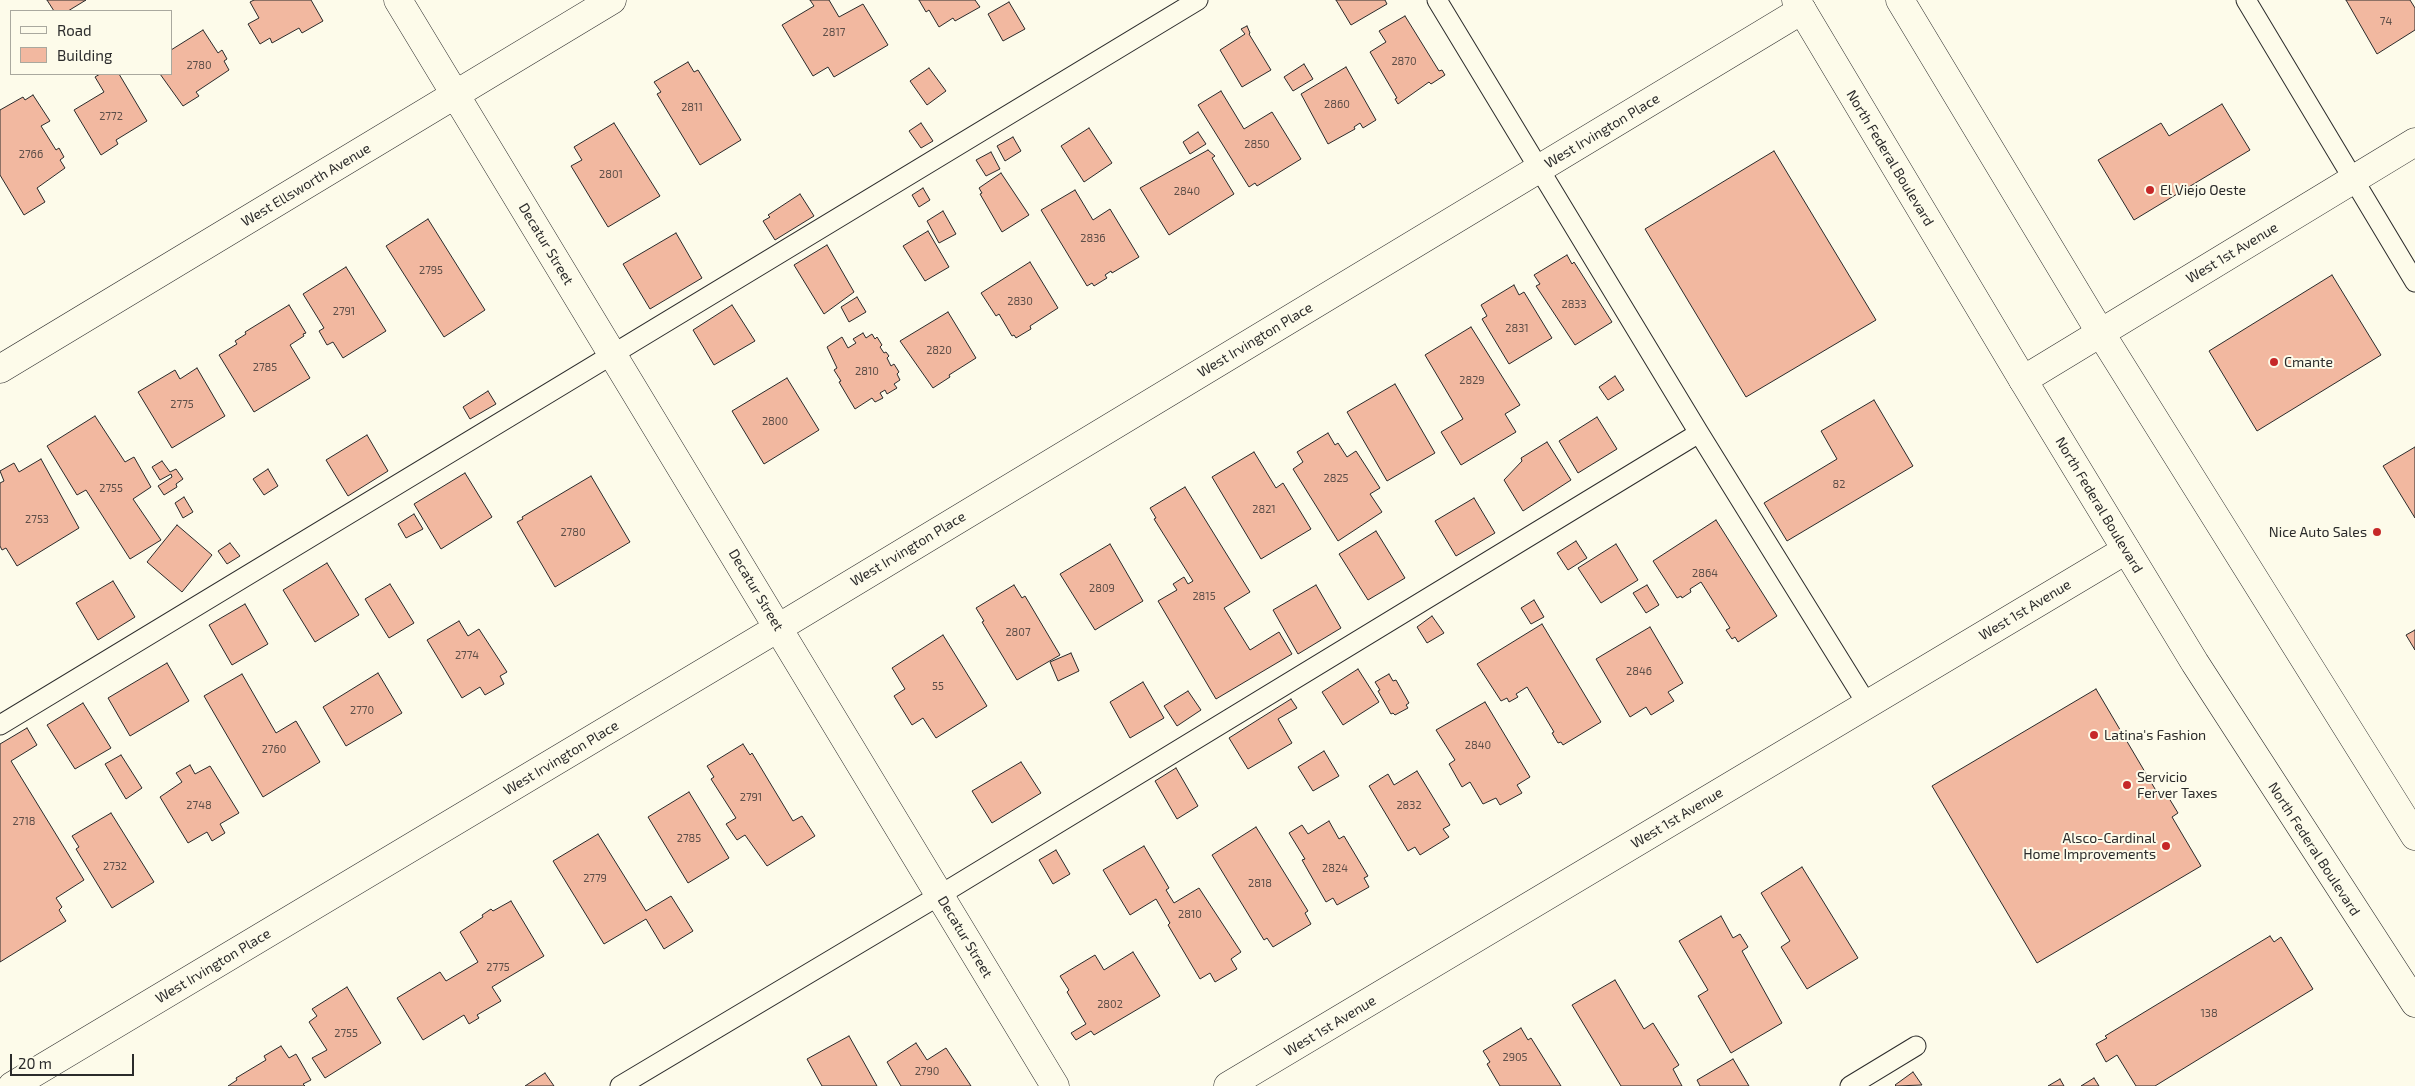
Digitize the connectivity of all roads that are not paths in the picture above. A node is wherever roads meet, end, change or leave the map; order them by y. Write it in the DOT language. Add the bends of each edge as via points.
graph roads {
  1 [pos="398,0"];
  2 [pos="612,0"];
  3 [pos="1198,0"];
  4 [pos="1437,0"];
  5 [pos="1900,0"];
  6 [pos="2246,0"];
  7 [pos="1799,5"];
  8 [pos="456,95"];
  9 [pos="2415,142"];
  10 [pos="1538,169"];
  11 [pos="2354,179"];
  12 [pos="2415,282"];
  13 [pos="2100,332"];
  14 [pos="613,355"];
  15 [pos="0,369"];
  16 [pos="2023,380"];
  17 [pos="1699,433"];
  18 [pos="2126,550"];
  19 [pos="778,628"];
  20 [pos="1867,704"];
  21 [pos="0,725"];
  22 [pos="2415,836"];
  23 [pos="940,895"];
  24 [pos="2415,1002"];
  25 [pos="1916,1046"];
  26 [pos="12,1086"];
  27 [pos="620,1086"];
  28 [pos="1055,1086"];
  29 [pos="1228,1086"];
  30 [pos="1850,1086"];
  1 -- 8 [label="street, Decatur Street"];
  2 -- 8 [label="street, West Ellsworth Avenue"];
  3 -- 14 [label="lane"];
  4 -- 10 [label="lane"];
  5 -- 13 [label="street"];
  6 -- 11 [label="lane"];
  7 -- 10 [label="street, West Irvington Place"];
  7 -- 16 [label="street, North Federal Boulevard"];
  8 -- 14 [label="street, Decatur Street"];
  8 -- 15 [label="street, West Ellsworth Avenue"];
  9 -- 11 [label="street, West 1st Avenue"];
  10 -- 17 [label="lane"];
  10 -- 19 [label="street, West Irvington Place"];
  11 -- 12 [label="lane"];
  11 -- 13 [label="street, West 1st Avenue"];
  13 -- 16 [label="street, West 1st Avenue"];
  13 -- 22 [label="street"];
  14 -- 19 [label="street, Decatur Street"];
  14 -- 21 [label="lane"];
  16 -- 18 [label="street, North Federal Boulevard"];
  17 -- 20 [label="lane"];
  17 -- 23 [label="lane"];
  18 -- 20 [label="street, West 1st Avenue"];
  18 -- 24 [label="street, North Federal Boulevard" via="2276,791"];
  19 -- 23 [label="street, Decatur Street"];
  19 -- 26 [label="street, West Irvington Place"];
  20 -- 29 [label="street, West 1st Avenue"];
  23 -- 27 [label="lane"];
  23 -- 28 [label="street, Decatur Street"];
  25 -- 30 [label="lane"];
}
